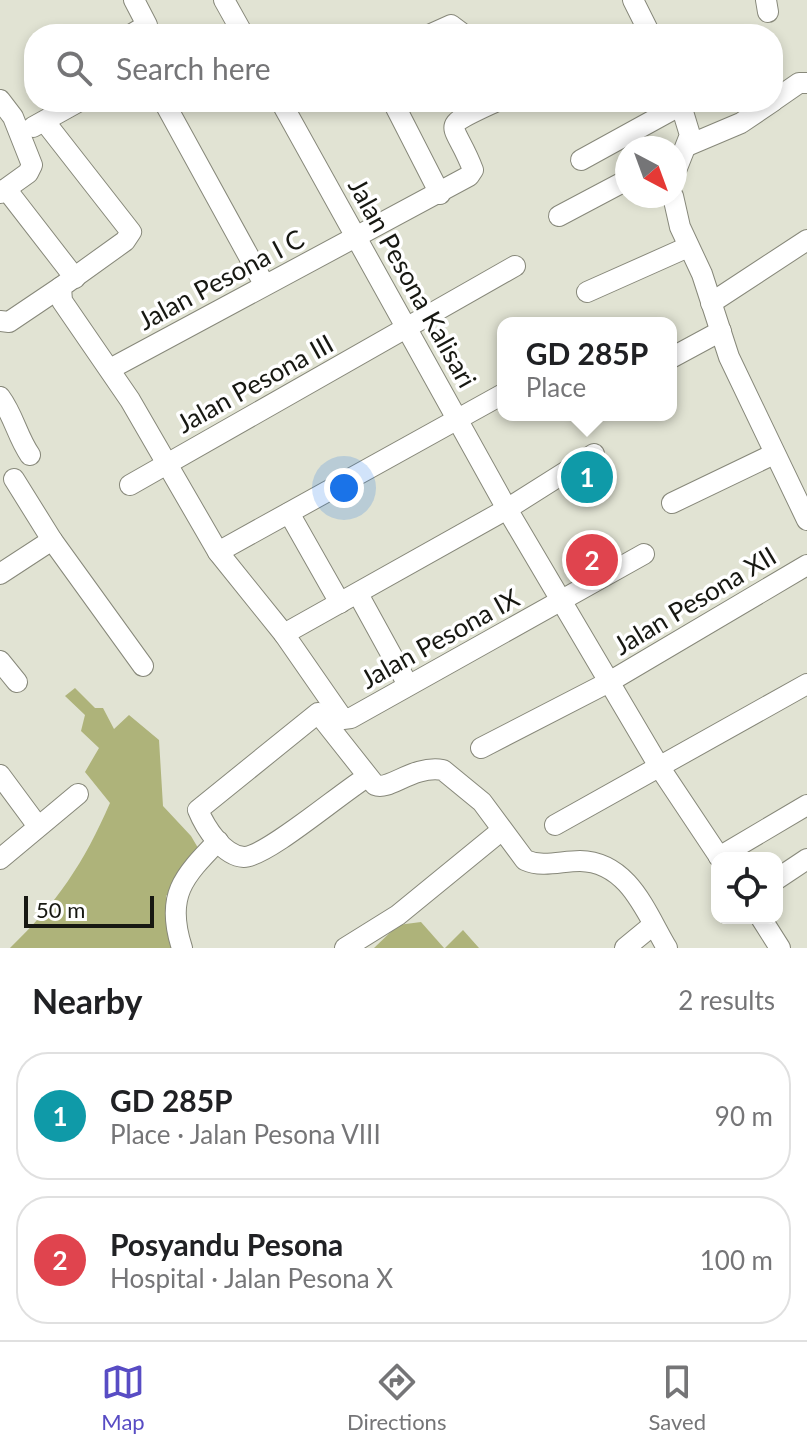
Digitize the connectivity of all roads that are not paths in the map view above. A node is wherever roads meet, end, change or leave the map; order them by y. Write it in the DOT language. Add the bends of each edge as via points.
graph roads {
  1 [pos="134,0"];
  2 [pos="224,0"];
  3 [pos="633,0"];
  4 [pos="146,24"];
  5 [pos="237,24"];
  6 [pos="645,24"];
  7 [pos="807,83"];
  8 [pos="783,95"];
  9 [pos="0,100"];
  10 [pos="62,112"];
  11 [pos="169,112"];
  12 [pos="287,112"];
  13 [pos="398,112"];
  14 [pos="473,112"];
  15 [pos="667,112"];
  16 [pos="684,112"];
  17 [pos="758,112"];
  18 [pos="45,122"];
  19 [pos="21,136"];
  20 [pos="686,136"];
  21 [pos="687,155"];
  22 [pos="581,160"];
  23 [pos="615,186"];
  24 [pos="3,191"];
  25 [pos="440,194"];
  26 [pos="677,208"];
  27 [pos="559,216"];
  28 [pos="358,239"];
  29 [pos="807,240"];
  30 [pos="688,247"];
  31 [pos="515,266"];
  32 [pos="264,284"];
  33 [pos="66,289"];
  34 [pos="587,292"];
  35 [pos="711,303"];
  36 [pos="0,321"];
  37 [pos="406,329"];
  38 [pos="721,331"];
  39 [pos="677,355"];
  40 [pos="110,369"];
  41 [pos="0,397"];
  42 [pos="497,397"];
  43 [pos="458,420"];
  44 [pos="594,454"];
  45 [pos="774,454"];
  46 [pos="30,455"];
  47 [pos="165,464"];
  48 [pos="14,479"];
  49 [pos="130,485"];
  50 [pos="672,503"];
  51 [pos="507,509"];
  52 [pos="289,513"];
  53 [pos="807,520"];
  54 [pos="52,540"];
  55 [pos="218,552"];
  56 [pos="644,554"];
  57 [pos="807,565"];
  58 [pos="0,574"];
  59 [pos="349,598"];
  60 [pos="562,602"];
  61 [pos="284,634"];
  62 [pos="0,661"];
  63 [pos="143,666"];
  64 [pos="17,682"];
  65 [pos="609,682"];
  66 [pos="807,684"];
  67 [pos="408,685"];
  68 [pos="481,748"];
  69 [pos="660,768"];
  70 [pos="0,775"];
  71 [pos="367,777"];
  72 [pos="78,794"];
  73 [pos="807,805"];
  74 [pos="37,825"];
  75 [pos="555,825"];
  76 [pos="502,830"];
  77 [pos="218,841"];
  78 [pos="716,852"];
  79 [pos="727,852"];
  80 [pos="0,859"];
  81 [pos="807,859"];
  82 [pos="783,875"];
  83 [pos="765,924"];
  84 [pos="653,925"];
  85 [pos="182,948"];
  86 [pos="345,948"];
  87 [pos="625,948"];
  88 [pos="667,948"];
  89 [pos="780,948"];
  1 -- 4 [label="street"];
  2 -- 5 [label="street"];
  3 -- 6 [label="street"];
  7 -- 8 [label="street"];
  9 -- 19 [label="street"];
  10 -- 18 [label="street"];
  11 -- 32 [label="street"];
  12 -- 28 [label="street, Jalan Pesona Kalisari"];
  13 -- 25 [label="street"];
  14 -- 25 [label="street, Jalan Pesona I C" via="453,127 473,170"];
  15 -- 22 [label="street"];
  16 -- 20 [label="street"];
  17 -- 21 [label="street"];
  18 -- 19 [label="street"];
  18 -- 33 [label="street" via="131,232"];
  19 -- 24 [label="street" via="32,165"];
  23 -- 27 [label="street"];
  24 -- 33 [label="street"];
  25 -- 28 [label="street, Jalan Pesona I C"];
  26 -- 30 [label="street"];
  28 -- 32 [label="street, Jalan Pesona I C"];
  28 -- 37 [label="street, Jalan Pesona Kalisari"];
  29 -- 35 [label="street"];
  30 -- 34 [label="street"];
  30 -- 35 [label="street"];
  31 -- 37 [label="street, Jalan Pesona III"];
  32 -- 40 [label="street, Jalan Pesona I C"];
  33 -- 36 [label="street" via="9,322"];
  33 -- 40 [label="street"];
  35 -- 38 [label="street"];
  37 -- 43 [label="street, Jalan Pesona Kalisari"];
  37 -- 47 [label="street, Jalan Pesona III"];
  38 -- 39 [label="street"];
  38 -- 45 [label="street"];
  40 -- 47 [label="street"];
  41 -- 46 [label="street"];
  42 -- 43 [label="street"];
  43 -- 51 [label="street, Jalan Pesona Kalisari"];
  43 -- 52 [label="street"];
  44 -- 51 [label="street"];
  45 -- 50 [label="street"];
  45 -- 53 [label="street"];
  47 -- 49 [label="street, Jalan Pesona III"];
  47 -- 55 [label="street"];
  48 -- 54 [label="street"];
  51 -- 59 [label="street"];
  51 -- 60 [label="street, Jalan Pesona Kalisari"];
  52 -- 55 [label="street"];
  52 -- 59 [label="street"];
  54 -- 58 [label="street"];
  54 -- 63 [label="street"];
  55 -- 61 [label="street"];
  56 -- 60 [label="street, Jalan Pesona IX"];
  57 -- 65 [label="street, Jalan Pesona XII"];
  59 -- 61 [label="street"];
  59 -- 67 [label="street"];
  60 -- 65 [label="street, Jalan Pesona Kalisari"];
  60 -- 67 [label="street, Jalan Pesona IX"];
  61 -- 67 [label="street, Jalan Pesona IX" via="343,719"];
  62 -- 64 [label="street"];
  65 -- 68 [label="street, Jalan Pesona XII"];
  65 -- 69 [label="street, Jalan Pesona Kalisari"];
  66 -- 69 [label="street"];
  69 -- 75 [label="street"];
  69 -- 78 [label="street, Jalan Pesona Kalisari"];
  70 -- 74 [label="street"];
  71 -- 76 [label="street" via="381,787 413,770 443,770 482,802"];
  71 -- 77 [label="street" via="257,853 238,856"];
  71 -- 77 [label="street" via="318,713 199,807"];
  72 -- 74 [label="street"];
  73 -- 79 [label="street"];
  74 -- 80 [label="street"];
  76 -- 84 [label="street" via="533,864 581,861 612,871 633,889"];
  76 -- 86 [label="street" via="398,915"];
  77 -- 85 [label="street" via="181,882 174,911"];
  81 -- 82 [label="street"];
  83 -- 89 [label="street"];
  84 -- 87 [label="street"];
  84 -- 88 [label="street"];
}
